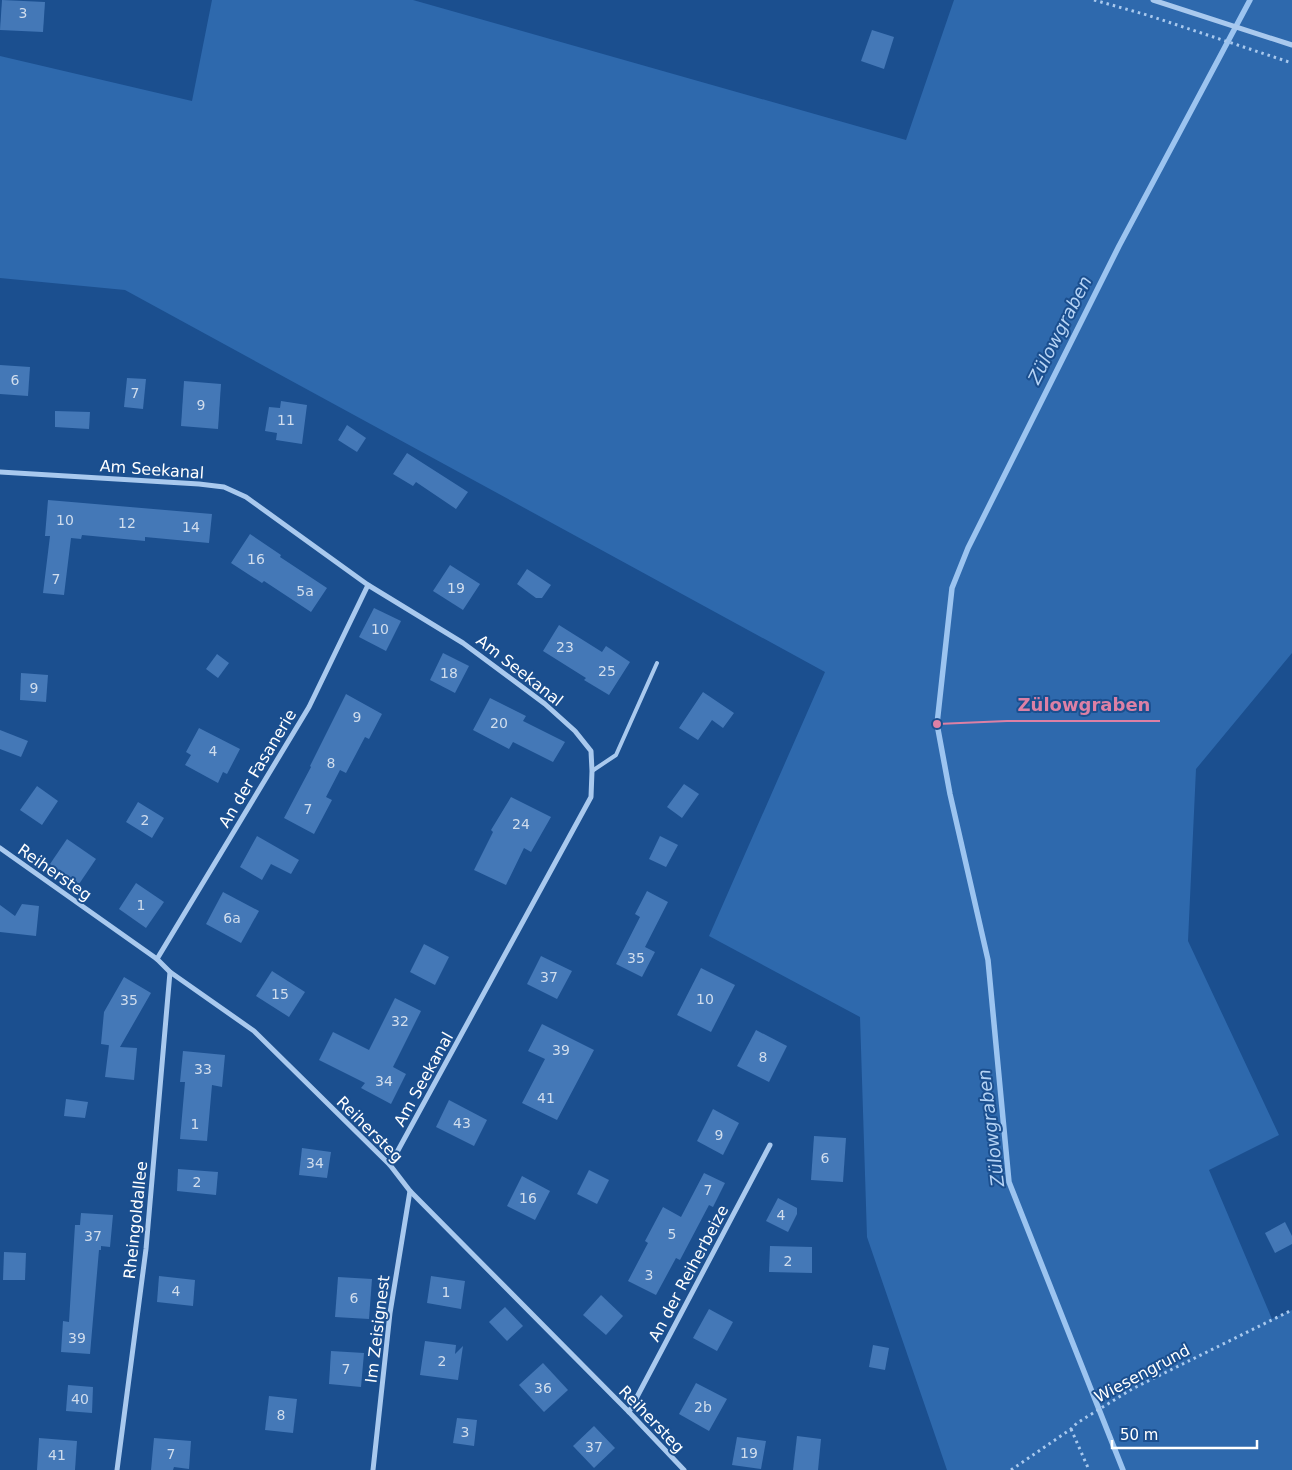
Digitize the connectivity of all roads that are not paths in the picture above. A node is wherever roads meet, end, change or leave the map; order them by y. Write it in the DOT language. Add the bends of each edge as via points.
graph roads {
  1 [pos="1153,0"];
  2 [pos="1290,45"];
  3 [pos="0,472"];
  4 [pos="368,586"];
  5 [pos="657,663"];
  6 [pos="592,771"];
  7 [pos="0,848"];
  8 [pos="157,959"];
  9 [pos="170,972"];
  10 [pos="770,1145"];
  11 [pos="390,1165"];
  12 [pos="410,1191"];
  13 [pos="628,1412"];
  14 [pos="117,1470"];
  15 [pos="373,1470"];
  16 [pos="684,1470"];
  1 -- 2 [label="street"];
  3 -- 4 [label="street, Am Seekanal" via="224,487 246,498"];
  4 -- 6 [label="street, Am Seekanal" via="463,643 545,704 575,731 591,751"];
  4 -- 8 [label="street, An der Fasanerie" via="309,707"];
  5 -- 6 [label="lane" via="616,755"];
  6 -- 11 [label="street, Am Seekanal" via="591,797"];
  7 -- 8 [label="street, Reihersteg"];
  8 -- 9 [label="street, Reihersteg"];
  9 -- 11 [label="street, Reihersteg" via="254,1031"];
  9 -- 14 [label="street, Rheingoldallee" via="146,1249"];
  10 -- 13 [label="street, An der Reiherbeize"];
  11 -- 12 [label="street, Reihersteg"];
  12 -- 13 [label="street, Reihersteg"];
  12 -- 15 [label="street, Im Zeisignest" via="390,1313"];
  13 -- 16 [label="street, Reihersteg"];
}
